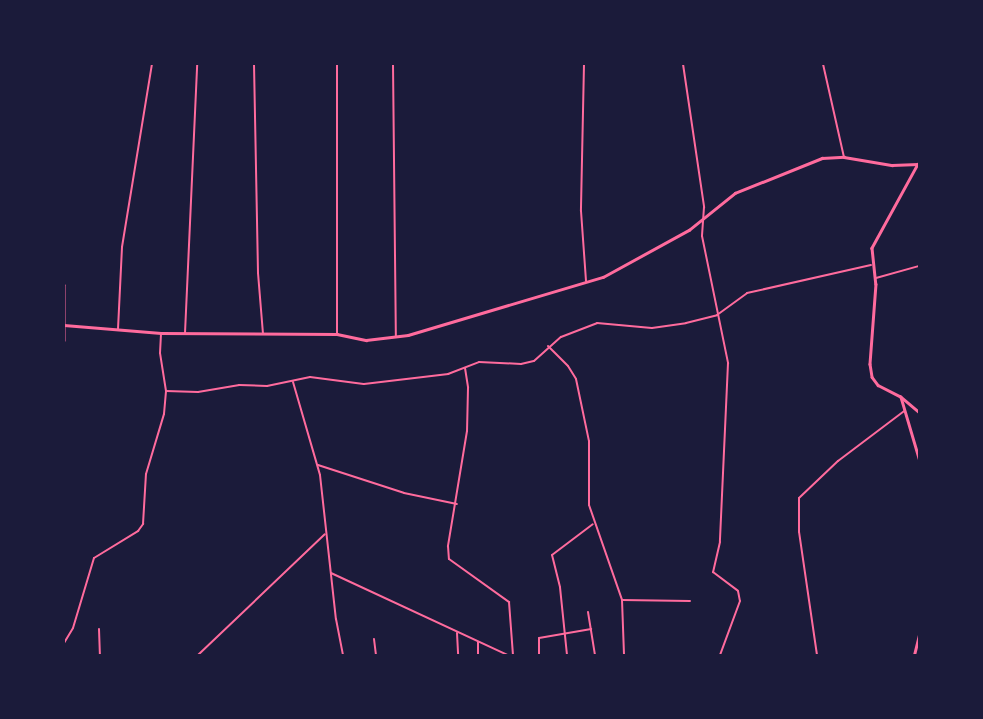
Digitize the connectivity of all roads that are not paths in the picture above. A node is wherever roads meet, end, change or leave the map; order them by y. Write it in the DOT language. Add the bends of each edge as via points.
graph roads {
  1 [pos="152,64"];
  2 [pos="197,64"];
  3 [pos="254,64"];
  4 [pos="337,64"];
  5 [pos="393,64"];
  6 [pos="584,64"];
  7 [pos="683,64"];
  8 [pos="823,64"];
  9 [pos="844,157"];
  10 [pos="919,163"];
  11 [pos="703,220"];
  12 [pos="871,265"];
  13 [pos="919,266"];
  14 [pos="875,278"];
  15 [pos="586,282"];
  16 [pos="64,285"];
  17 [pos="717,315"];
  18 [pos="64,325"];
  19 [pos="118,329"];
  20 [pos="161,333"];
  21 [pos="185,333"];
  22 [pos="263,334"];
  23 [pos="337,334"];
  24 [pos="396,336"];
  25 [pos="64,340"];
  26 [pos="548,346"];
  27 [pos="465,368"];
  28 [pos="293,382"];
  29 [pos="166,391"];
  30 [pos="900,396"];
  31 [pos="904,411"];
  32 [pos="919,412"];
  33 [pos="919,458"];
  34 [pos="318,465"];
  35 [pos="457,504"];
  36 [pos="593,523"];
  37 [pos="325,534"];
  38 [pos="331,573"];
  39 [pos="622,600"];
  40 [pos="690,601"];
  41 [pos="588,612"];
  42 [pos="99,629"];
  43 [pos="591,629"];
  44 [pos="457,633"];
  45 [pos="919,635"];
  46 [pos="565,636"];
  47 [pos="374,639"];
  48 [pos="478,642"];
  49 [pos="64,643"];
  50 [pos="100,655"];
  51 [pos="198,655"];
  52 [pos="343,655"];
  53 [pos="376,655"];
  54 [pos="458,655"];
  55 [pos="478,655"];
  56 [pos="508,655"];
  57 [pos="513,655"];
  58 [pos="539,655"];
  59 [pos="567,655"];
  60 [pos="595,655"];
  61 [pos="624,655"];
  62 [pos="720,655"];
  63 [pos="817,655"];
  64 [pos="914,655"];
  1 -- 19 [label="street" via="122,247"];
  2 -- 21 [label="street"];
  3 -- 22 [label="street" via="258,273"];
  4 -- 23 [label="street"];
  5 -- 24 [label="street"];
  6 -- 15 [label="street" via="581,211"];
  7 -- 11 [label="street"];
  8 -- 9 [label="street"];
  9 -- 10 [label="street" via="892,166"];
  9 -- 11 [label="street" via="822,158 735,193"];
  10 -- 12 [label="street" via="872,248"];
  11 -- 15 [label="street" via="603,278"];
  11 -- 17 [label="street" via="702,236"];
  12 -- 14 [label="street"];
  12 -- 17 [label="street" via="747,293"];
  13 -- 14 [label="street"];
  14 -- 30 [label="street" via="872,377 878,385"];
  15 -- 24 [label="street"];
  16 -- 18 [label="street"];
  17 -- 26 [label="street" via="652,328 598,323 561,337"];
  17 -- 62 [label="street" via="724,333 728,364 720,542 713,572 738,591 740,601"];
  18 -- 19 [label="street"];
  18 -- 25 [label="street"];
  19 -- 20 [label="street"];
  20 -- 21 [label="street"];
  20 -- 29 [label="street" via="160,352"];
  21 -- 22 [label="street"];
  22 -- 23 [label="street"];
  23 -- 24 [label="street" via="366,340"];
  26 -- 27 [label="street" via="534,361 521,364 479,362"];
  26 -- 36 [label="street" via="576,379 589,441 587,483"];
  27 -- 28 [label="street" via="448,374 364,384 310,377"];
  27 -- 35 [label="street" via="467,431"];
  28 -- 29 [label="street" via="198,392"];
  28 -- 34 [label="street"];
  29 -- 49 [label="street" via="164,414 146,474 143,524 138,531 94,558 73,628"];
  30 -- 31 [label="street"];
  30 -- 32 [label="street"];
  31 -- 33 [label="street"];
  31 -- 63 [label="street" via="838,461 799,498 799,532"];
  34 -- 35 [label="street" via="404,493"];
  34 -- 37 [label="street"];
  35 -- 57 [label="street" via="448,546 450,559 509,602"];
  36 -- 39 [label="street"];
  36 -- 46 [label="street" via="552,555"];
  37 -- 38 [label="street"];
  37 -- 51 [label="street"];
  38 -- 44 [label="street"];
  38 -- 52 [label="street"];
  39 -- 40 [label="street"];
  39 -- 61 [label="street"];
  41 -- 43 [label="street"];
  42 -- 50 [label="street"];
  43 -- 46 [label="street"];
  43 -- 60 [label="street"];
  44 -- 48 [label="street"];
  44 -- 54 [label="street"];
  45 -- 64 [label="street"];
  46 -- 58 [label="street" via="539,638"];
  46 -- 59 [label="street"];
  47 -- 53 [label="street"];
  48 -- 55 [label="street"];
  48 -- 56 [label="street"];
}
